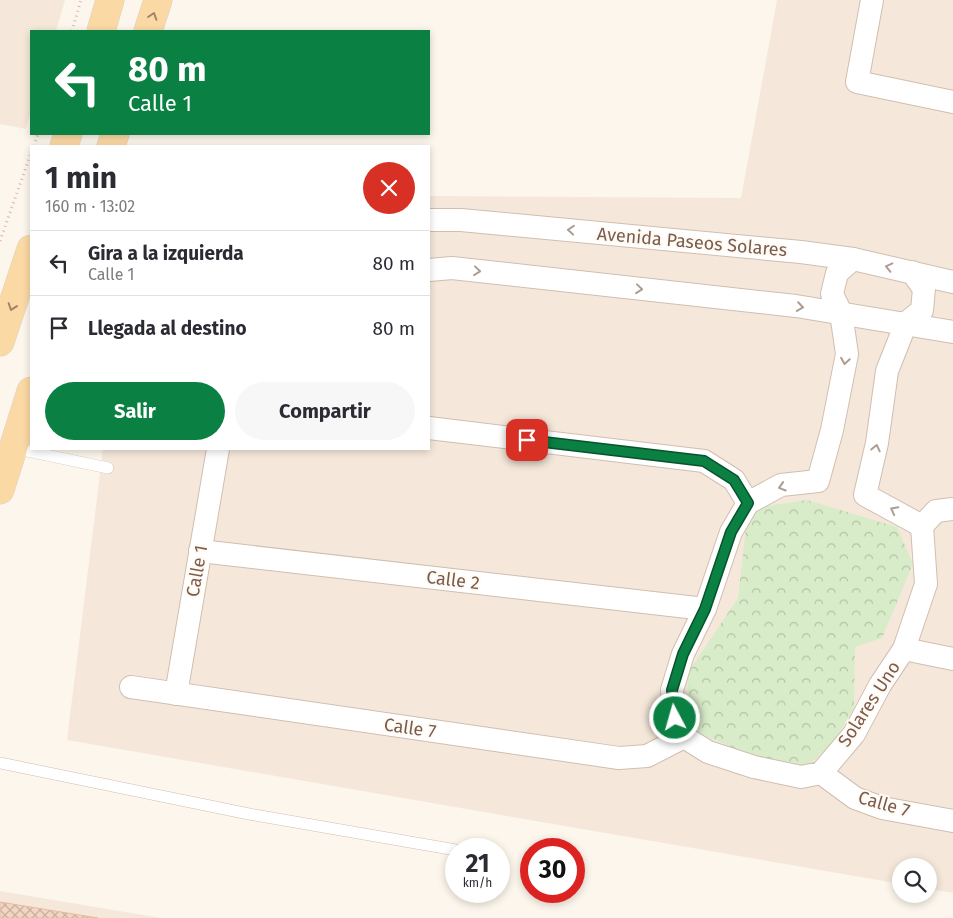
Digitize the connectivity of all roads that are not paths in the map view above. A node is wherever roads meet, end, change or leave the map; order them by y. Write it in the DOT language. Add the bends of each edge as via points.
graph roads {
  1 [pos="110,0"];
  2 [pos="158,0"];
  3 [pos="872,0"];
  4 [pos="100,30"];
  5 [pos="148,30"];
  6 [pos="953,102"];
  7 [pos="430,220"];
  8 [pos="852,258"];
  9 [pos="29,267"];
  10 [pos="430,270"];
  11 [pos="912,272"];
  12 [pos="953,282"];
  13 [pos="841,313"];
  14 [pos="906,323"];
  15 [pos="953,332"];
  16 [pos="0,342"];
  17 [pos="30,394"];
  18 [pos="430,428"];
  19 [pos="13,448"];
  20 [pos="218,450"];
  21 [pos="108,468"];
  22 [pos="0,490"];
  23 [pos="748,503"];
  24 [pos="953,509"];
  25 [pos="922,526"];
  26 [pos="200,551"];
  27 [pos="705,609"];
  28 [pos="904,649"];
  29 [pos="953,659"];
  30 [pos="131,686"];
  31 [pos="176,694"];
  32 [pos="684,737"];
  33 [pos="0,763"];
  34 [pos="821,773"];
  35 [pos="953,821"];
  36 [pos="445,848"];
  1 -- 4 [label="main road"];
  5 -- 2 [label="main road, one-way"];
  3 -- 6 [label="street" via="857,82"];
  8 -- 7 [label="street, Avenida Paseos Solares, one-way" via="481,222"];
  11 -- 8 [label="street, Avenida Paseos Solares, one-way"];
  8 -- 13 [label="street" via="836,273 832,294"];
  9 -- 16 [label="main road, one-way"];
  10 -- 13 [label="street, one-way" via="452,268"];
  11 -- 12 [label="street, Avenida Paseos Solares"];
  11 -- 14 [label="street" via="924,289 922,310"];
  13 -- 14 [label="street"];
  13 -- 23 [label="street, one-way" via="847,354 818,481 781,485"];
  14 -- 15 [label="street"];
  25 -- 14 [label="street, one-way" via="865,495 878,443 887,371"];
  17 -- 19 [label="main road"];
  18 -- 23 [label="street" via="704,461 734,480"];
  19 -- 21 [label="lane"];
  19 -- 22 [label="main road"];
  20 -- 26 [label="street, Calle 1"];
  23 -- 27 [label="street" via="731,532"];
  24 -- 25 [label="street" via="936,511"];
  25 -- 28 [label="street, Solares Uno" via="926,584"];
  26 -- 27 [label="street, Calle 2"];
  26 -- 31 [label="street, Calle 1"];
  27 -- 32 [label="street" via="683,654 672,690 675,718"];
  28 -- 29 [label="street"];
  28 -- 34 [label="street, Solares Uno" via="854,734"];
  30 -- 31 [label="street, Calle 7"];
  31 -- 32 [label="street, Calle 7" via="619,758 647,756"];
  32 -- 34 [label="street" via="708,752 754,766 800,777"];
  33 -- 36 [label="lane" via="249,814"];
  34 -- 35 [label="street, Calle 7" via="855,798 882,808"];
}
